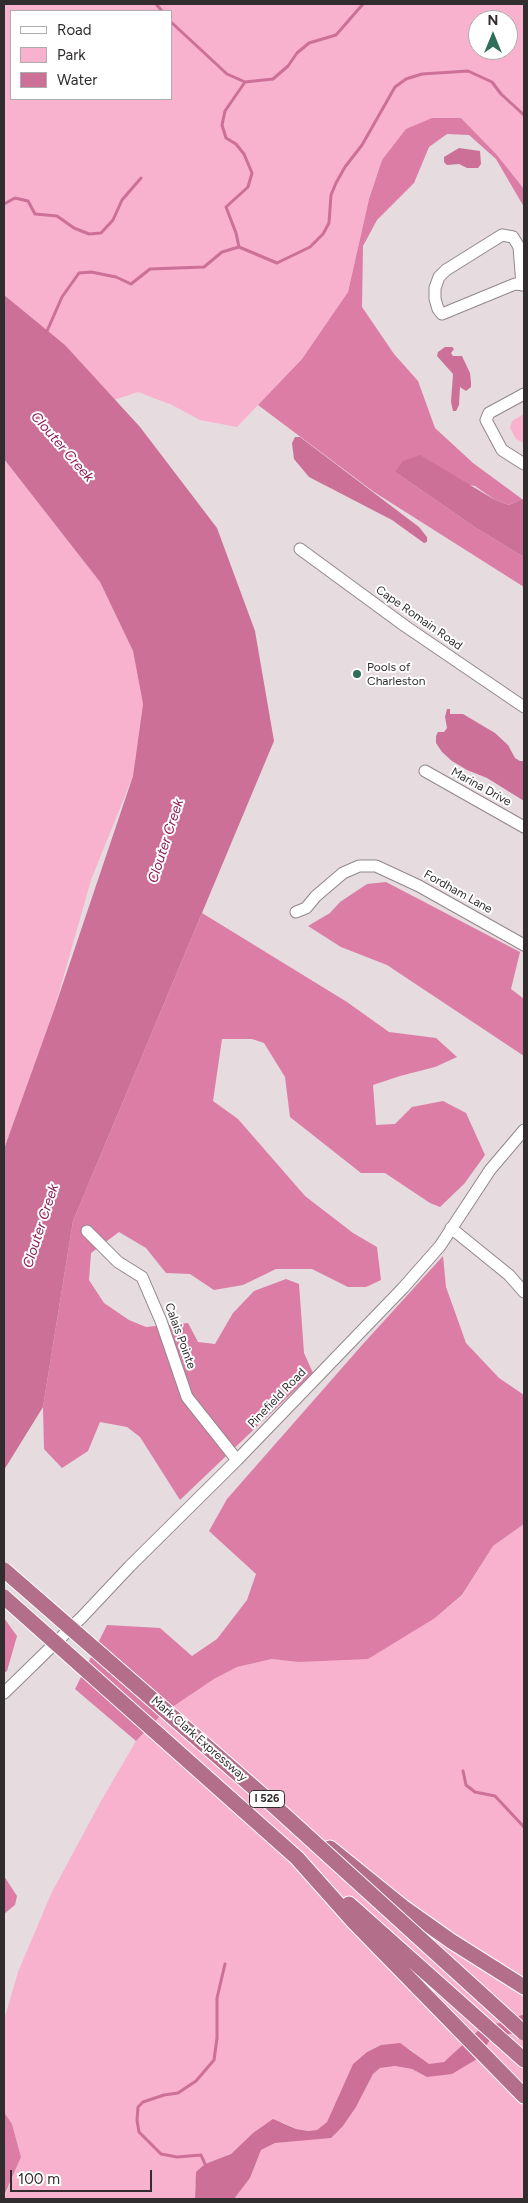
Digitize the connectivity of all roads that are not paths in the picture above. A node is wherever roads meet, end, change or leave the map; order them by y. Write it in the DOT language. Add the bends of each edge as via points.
graph roads {
  1 [pos="523,285"];
  2 [pos="524,394"];
  3 [pos="524,464"];
  4 [pos="300,549"];
  5 [pos="524,707"];
  6 [pos="425,771"];
  7 [pos="524,827"];
  8 [pos="296,912"];
  9 [pos="524,945"];
  10 [pos="524,1130"];
  11 [pos="451,1228"];
  12 [pos="87,1231"];
  13 [pos="524,1292"];
  14 [pos="237,1460"];
  15 [pos="4,1570"];
  16 [pos="4,1597"];
  17 [pos="4,1693"];
  18 [pos="261,1794"];
  19 [pos="297,1858"];
  20 [pos="524,1986"];
  21 [pos="524,2033"];
  22 [pos="524,2060"];
  23 [pos="524,2096"];
  1 -- 1 [label="street" via="514,284 442,314 438,309 435,288 439,277 502,235 513,238 519,247"];
  2 -- 3 [label="street" via="489,413 486,420 502,450"];
  4 -- 5 [label="street, Cape Romain Road"];
  6 -- 7 [label="street, Marina Drive"];
  8 -- 9 [label="street, Fordham Lane" via="306,908 343,873 359,866 376,866 402,877"];
  10 -- 11 [label="street, Pinefield Road" via="490,1170"];
  11 -- 13 [label="street" via="509,1275"];
  11 -- 14 [label="street, Pinefield Road" via="440,1246 403,1288"];
  12 -- 14 [label="street, Calais Pointe" via="118,1262 142,1276 187,1397"];
  14 -- 17 [label="street, Pinefield Road"];
  15 -- 18 [label="highway, Mark Clark Expressway / I 526, bridge"];
  16 -- 19 [label="highway, Mark Clark Expressway / I 526, bridge"];
  18 -- 20 [label="highway, bridge" via="404,1907 485,1964"];
  18 -- 21 [label="highway, Mark Clark Expressway / I 526, bridge"];
  19 -- 22 [label="highway, Mark Clark Expressway / I 526"];
  19 -- 23 [label="highway" via="354,1922"];
}
